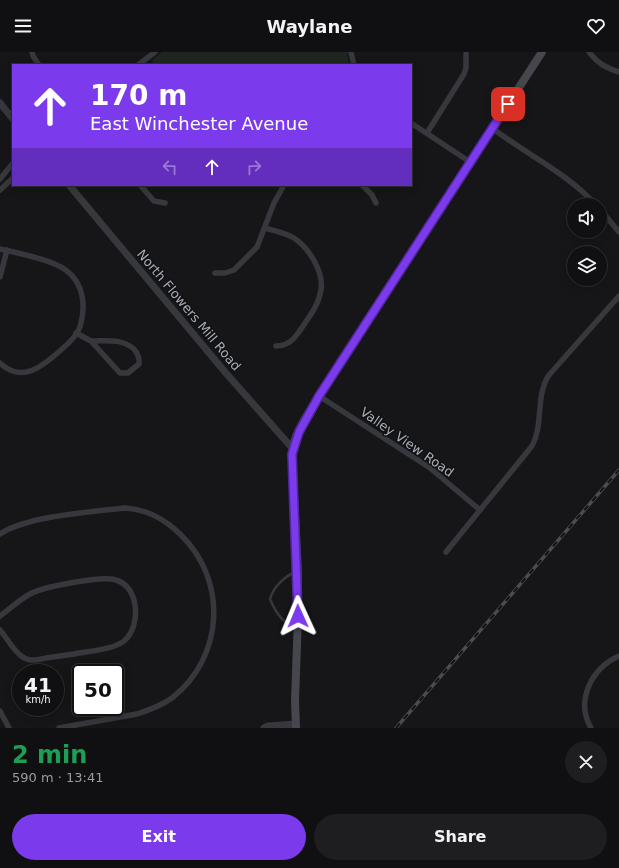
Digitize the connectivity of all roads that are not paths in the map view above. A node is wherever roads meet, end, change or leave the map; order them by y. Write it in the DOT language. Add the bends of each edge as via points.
graph roads {
  1 [pos="32,52"];
  2 [pos="155,52"];
  3 [pos="351,52"];
  4 [pos="542,52"];
  5 [pos="589,52"];
  6 [pos="466,54"];
  7 [pos="145,63"];
  8 [pos="38,64"];
  9 [pos="354,64"];
  10 [pos="619,72"];
  11 [pos="0,103"];
  12 [pos="12,118"];
  13 [pos="412,124"];
  14 [pos="492,128"];
  15 [pos="427,133"];
  16 [pos="470,162"];
  17 [pos="12,164"];
  18 [pos="0,179"];
  19 [pos="12,179"];
  20 [pos="70,186"];
  21 [pos="141,186"];
  22 [pos="283,186"];
  23 [pos="363,186"];
  24 [pos="0,190"];
  25 [pos="589,198"];
  26 [pos="164,203"];
  27 [pos="376,203"];
  28 [pos="607,218"];
  29 [pos="265,228"];
  30 [pos="619,232"];
  31 [pos="0,249"];
  32 [pos="7,250"];
  33 [pos="215,273"];
  34 [pos="0,277"];
  35 [pos="619,296"];
  36 [pos="76,333"];
  37 [pos="91,341"];
  38 [pos="276,346"];
  39 [pos="0,363"];
  40 [pos="319,396"];
  41 [pos="293,449"];
  42 [pos="480,510"];
  43 [pos="0,534"];
  44 [pos="446,552"];
  45 [pos="298,572"];
  46 [pos="0,616"];
  47 [pos="298,628"];
  48 [pos="0,630"];
  49 [pos="619,656"];
  50 [pos="0,711"];
  51 [pos="296,726"];
  52 [pos="76,727"];
  53 [pos="9,728"];
  54 [pos="59,728"];
  55 [pos="264,728"];
  56 [pos="591,728"];
  1 -- 8 [label="street"];
  2 -- 7 [label="street"];
  3 -- 9 [label="street"];
  4 -- 14 [label="main road"];
  5 -- 10 [label="street" via="607,69"];
  6 -- 15 [label="street" via="464,74"];
  11 -- 12 [label="street"];
  13 -- 15 [label="street"];
  14 -- 16 [label="main road"];
  14 -- 25 [label="street" via="562,176"];
  15 -- 16 [label="street"];
  16 -- 40 [label="main road"];
  17 -- 18 [label="street"];
  19 -- 24 [label="street"];
  20 -- 41 [label="street, North Flowers Mill Road" via="225,372"];
  21 -- 26 [label="street" via="154,201"];
  22 -- 29 [label="street"];
  23 -- 27 [label="street"];
  28 -- 30 [label="street"];
  29 -- 33 [label="street" via="257,247 238,266 225,273"];
  29 -- 38 [label="street" via="288,235 300,242 316,266 321,287 315,307 295,338 285,346"];
  31 -- 32 [label="street"];
  32 -- 34 [label="street"];
  32 -- 36 [label="street" via="59,265 78,282 83,309 80,328"];
  35 -- 42 [label="street" via="549,374 543,387 536,437 530,449"];
  36 -- 37 [label="street"];
  36 -- 39 [label="street" via="51,359 35,370 17,372"];
  37 -- 37 [label="street" via="124,342 137,352 139,364 128,373 120,373"];
  40 -- 41 [label="main road" via="299,432"];
  40 -- 42 [label="street, Valley View Road" via="430,468"];
  41 -- 45 [label="main road"];
  42 -- 44 [label="street"];
  43 -- 52 [label="street" via="29,522 135,508 153,515 175,529 193,548 208,576 213,597 212,631 205,657 189,682 172,698 148,710"];
  45 -- 47 [label="main road"];
  45 -- 47 [label="lane" via="273,590 270,600 287,625"];
  46 -- 48 [label="street" via="38,590 98,578 115,579 122,583 131,592 134,602 134,623 130,634 123,642 99,649 60,657 52,656 45,660 27,660 19,655"];
  47 -- 51 [label="main road" via="294,701"];
  49 -- 56 [label="street" via="601,667 589,683 585,704"];
  50 -- 53 [label="street"];
  51 -- 55 [label="street"];
  52 -- 54 [label="street"];
}
